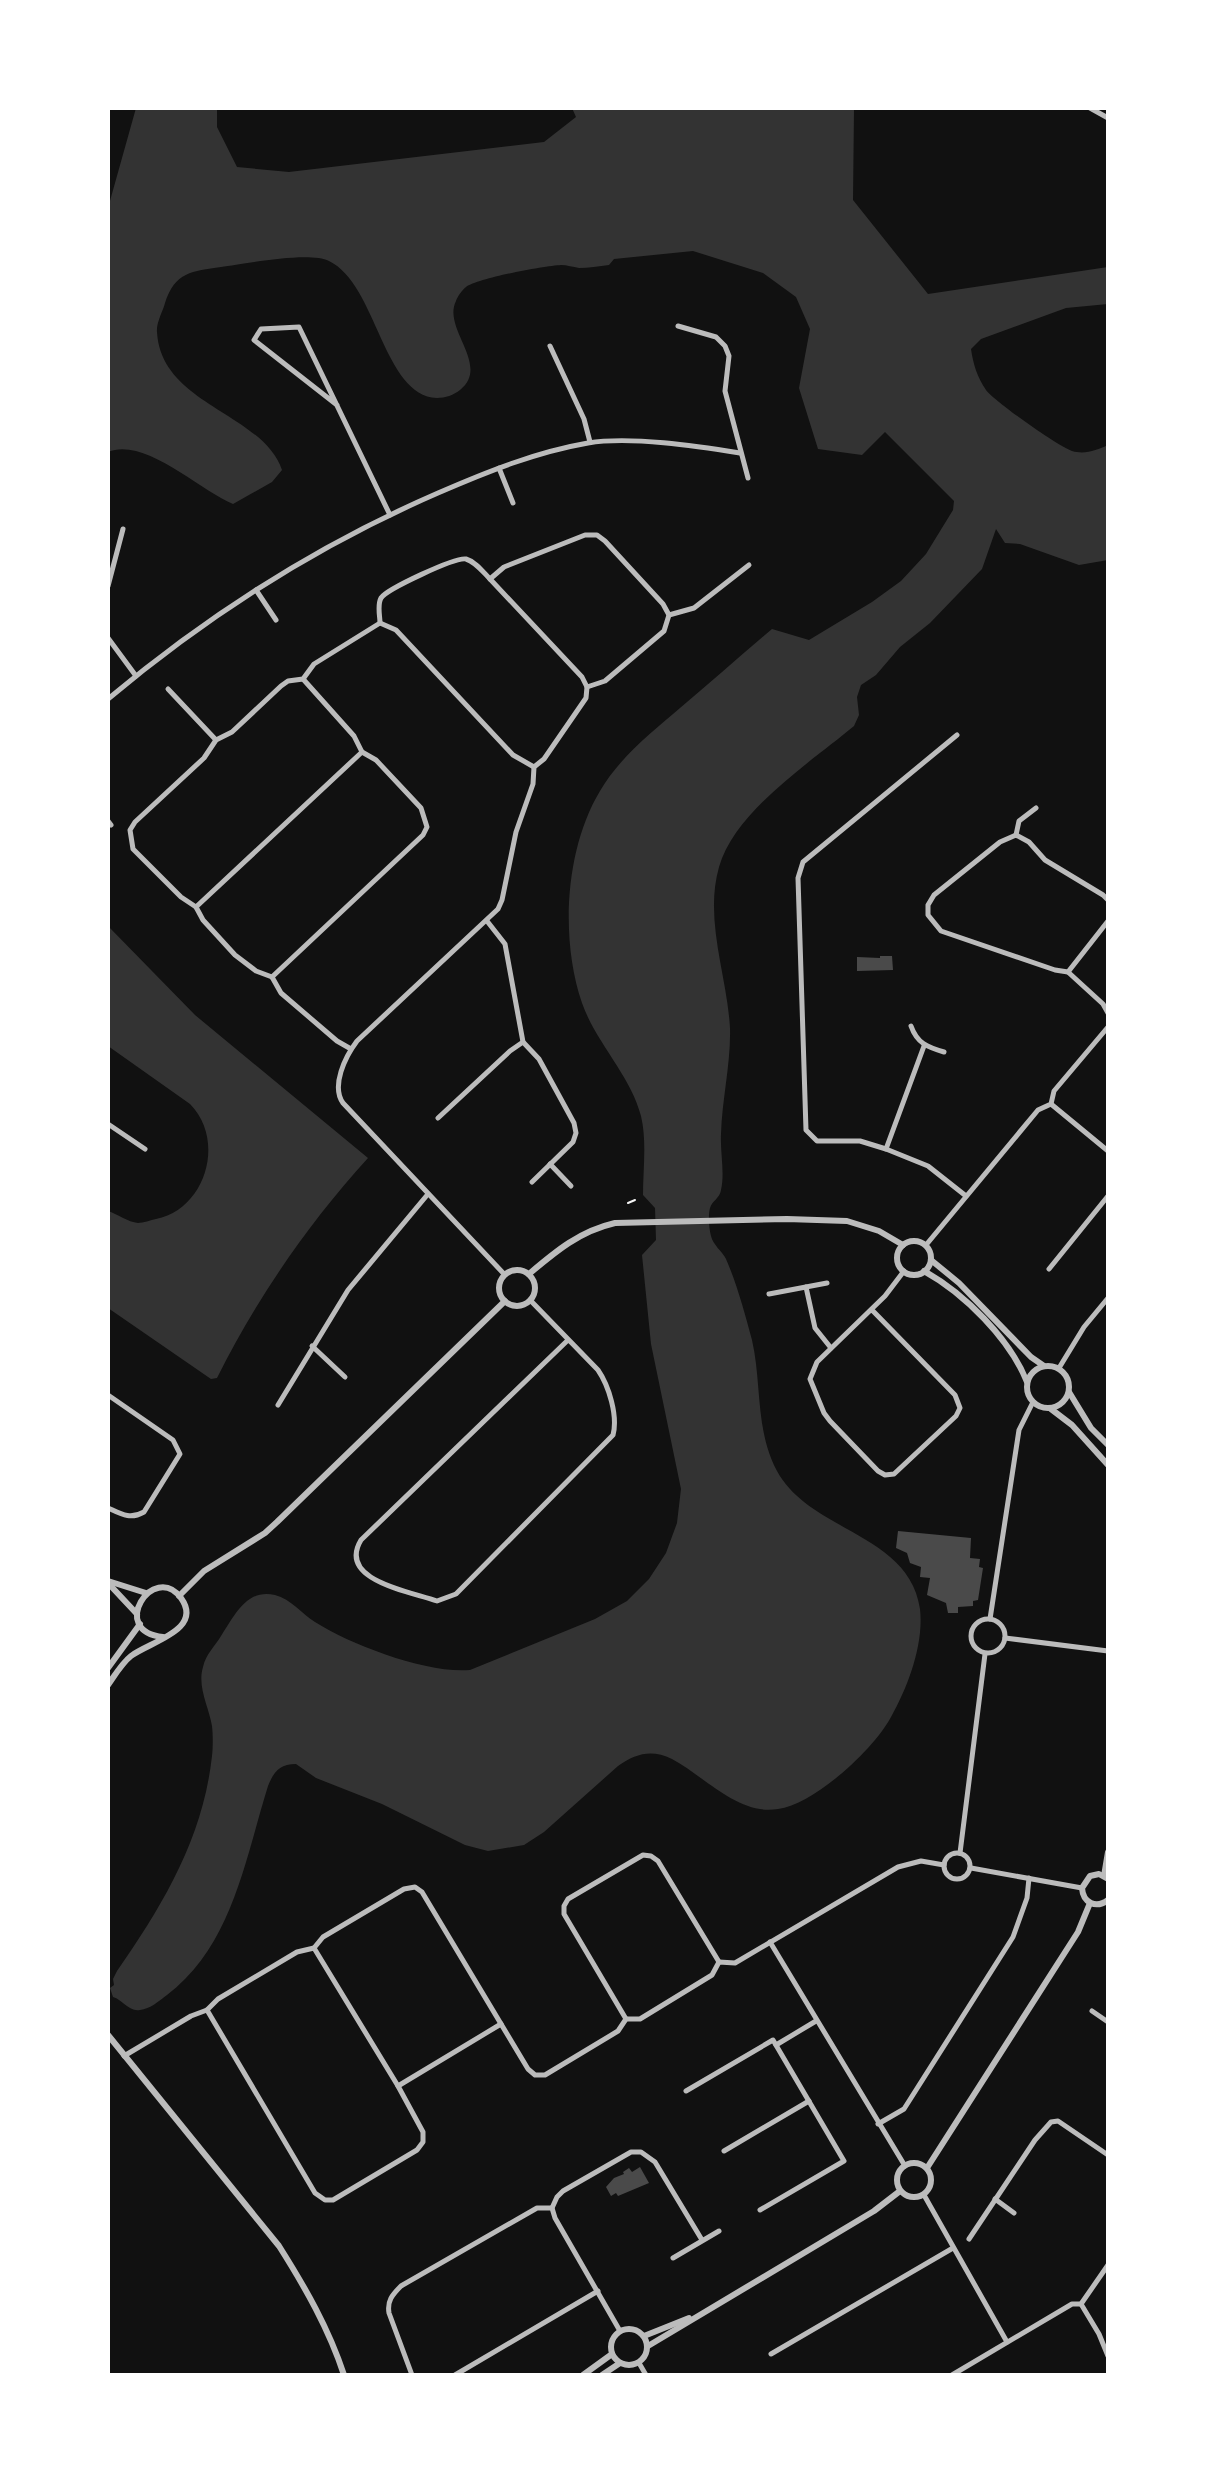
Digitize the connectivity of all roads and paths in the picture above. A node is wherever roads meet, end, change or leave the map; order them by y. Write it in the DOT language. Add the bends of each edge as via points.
graph roads {
  1 [pos="1090,108"];
  2 [pos="1108,118"];
  3 [pos="678,326"];
  4 [pos="550,346"];
  5 [pos="337,405"];
  6 [pos="590,442"];
  7 [pos="740,453"];
  8 [pos="499,468"];
  9 [pos="748,478"];
  10 [pos="513,503"];
  11 [pos="390,515"];
  12 [pos="123,529"];
  13 [pos="749,565"];
  14 [pos="490,579"];
  15 [pos="108,586"];
  16 [pos="256,590"];
  17 [pos="669,615"];
  18 [pos="276,620"];
  19 [pos="380,623"];
  20 [pos="108,638"];
  21 [pos="136,676"];
  22 [pos="303,679"];
  23 [pos="587,687"];
  24 [pos="168,689"];
  25 [pos="108,699"];
  26 [pos="957,735"];
  27 [pos="216,740"];
  28 [pos="362,752"];
  29 [pos="534,767"];
  30 [pos="1036,808"];
  31 [pos="1016,835"];
  32 [pos="1108,900"];
  33 [pos="196,907"];
  34 [pos="487,921"];
  35 [pos="1108,921"];
  36 [pos="1068,972"];
  37 [pos="272,977"];
  38 [pos="1108,1013"];
  39 [pos="911,1026"];
  40 [pos="1108,1027"];
  41 [pos="523,1042"];
  42 [pos="924,1046"];
  43 [pos="351,1049"];
  44 [pos="944,1052"];
  45 [pos="1051,1104"];
  46 [pos="438,1118"];
  47 [pos="108,1124"];
  48 [pos="145,1149"];
  49 [pos="886,1149"];
  50 [pos="1108,1151"];
  51 [pos="550,1164"];
  52 [pos="532,1182"];
  53 [pos="571,1186"];
  54 [pos="428,1194"];
  55 [pos="966,1196"];
  56 [pos="1108,1196"];
  57 [pos="635,1200"];
  58 [pos="628,1203"];
  59 [pos="903,1245"];
  60 [pos="926,1245"];
  61 [pos="931,1260"];
  62 [pos="1049,1269"];
  63 [pos="904,1271"];
  64 [pos="924,1271"];
  65 [pos="529,1274"];
  66 [pos="505,1275"];
  67 [pos="827,1283"];
  68 [pos="806,1287"];
  69 [pos="769,1294"];
  70 [pos="1108,1298"];
  71 [pos="530,1300"];
  72 [pos="505,1301"];
  73 [pos="872,1310"];
  74 [pos="568,1340"];
  75 [pos="312,1346"];
  76 [pos="831,1348"];
  77 [pos="1044,1366"];
  78 [pos="1059,1368"];
  79 [pos="345,1377"];
  80 [pos="1027,1382"];
  81 [pos="1069,1392"];
  82 [pos="108,1395"];
  83 [pos="1033,1402"];
  84 [pos="278,1405"];
  85 [pos="1051,1408"];
  86 [pos="1108,1445"];
  87 [pos="1108,1465"];
  88 [pos="108,1508"];
  89 [pos="108,1582"];
  90 [pos="146,1593"];
  91 [pos="179,1596"];
  92 [pos="137,1614"];
  93 [pos="990,1619"];
  94 [pos="140,1624"];
  95 [pos="163,1637"];
  96 [pos="1005,1638"];
  97 [pos="1108,1651"];
  98 [pos="985,1654"];
  99 [pos="108,1668"];
  100 [pos="108,1685"];
  101 [pos="1108,1852"];
  102 [pos="960,1853"];
  103 [pos="944,1865"];
  104 [pos="971,1868"];
  105 [pos="1106,1877"];
  106 [pos="1029,1878"];
  107 [pos="1082,1888"];
  108 [pos="1108,1900"];
  109 [pos="1090,1903"];
  110 [pos="770,1942"];
  111 [pos="314,1948"];
  112 [pos="719,1962"];
  113 [pos="207,2010"];
  114 [pos="1092,2011"];
  115 [pos="626,2019"];
  116 [pos="816,2021"];
  117 [pos="1108,2022"];
  118 [pos="501,2024"];
  119 [pos="108,2035"];
  120 [pos="776,2045"];
  121 [pos="123,2056"];
  122 [pos="398,2086"];
  123 [pos="686,2091"];
  124 [pos="809,2101"];
  125 [pos="878,2124"];
  126 [pos="724,2151"];
  127 [pos="1108,2155"];
  128 [pos="905,2166"];
  129 [pos="927,2168"];
  130 [pos="900,2191"];
  131 [pos="924,2195"];
  132 [pos="995,2199"];
  133 [pos="552,2208"];
  134 [pos="760,2210"];
  135 [pos="1014,2213"];
  136 [pos="719,2231"];
  137 [pos="969,2239"];
  138 [pos="702,2240"];
  139 [pos="953,2248"];
  140 [pos="673,2258"];
  141 [pos="1108,2265"];
  142 [pos="598,2291"];
  143 [pos="1081,2304"];
  144 [pos="706,2311"];
  145 [pos="620,2331"];
  146 [pos="644,2336"];
  147 [pos="1007,2342"];
  148 [pos="648,2346"];
  149 [pos="612,2354"];
  150 [pos="771,2354"];
  151 [pos="1108,2356"];
  152 [pos="620,2363"];
  153 [pos="639,2363"];
  154 [pos="344,2375"];
  155 [pos="412,2375"];
  156 [pos="455,2375"];
  157 [pos="583,2375"];
  158 [pos="602,2375"];
  159 [pos="646,2375"];
  160 [pos="952,2375"];
  1 -- 2 [label="street"];
  3 -- 7 [label="street" via="716,337 725,346 725,391"];
  4 -- 6 [label="street"];
  5 -- 5 [label="street" via="254,340 261,329 299,327"];
  5 -- 11 [label="street"];
  6 -- 7 [label="street"];
  6 -- 8 [label="street"];
  7 -- 9 [label="street"];
  8 -- 10 [label="street"];
  8 -- 11 [label="street"];
  11 -- 16 [label="street"];
  12 -- 15 [label="street"];
  13 -- 17 [label="street" via="694,608"];
  14 -- 17 [label="street" via="504,567 597,535"];
  14 -- 19 [label="street" via="466,559 452,560 382,597"];
  14 -- 23 [label="street"];
  16 -- 18 [label="street"];
  16 -- 21 [label="street"];
  17 -- 23 [label="street" via="664,631 605,681"];
  19 -- 22 [label="street" via="314,664"];
  19 -- 29 [label="street" via="396,630 513,755"];
  20 -- 21 [label="street"];
  21 -- 25 [label="street"];
  22 -- 27 [label="street" via="288,681"];
  22 -- 28 [label="street"];
  23 -- 29 [label="street" via="586,698"];
  24 -- 27 [label="street"];
  26 -- 49 [label="street" via="799,870 806,1130 817,1141 850,1140"];
  27 -- 33 [label="street" via="130,830 133,849"];
  28 -- 33 [label="street"];
  28 -- 37 [label="street" via="421,808 427,827"];
  29 -- 34 [label="street" via="502,900"];
  30 -- 31 [label="street" via="1019,821"];
  31 -- 32 [label="street"];
  31 -- 36 [label="street" via="934,895 928,915 941,931"];
  33 -- 37 [label="street" via="235,955"];
  34 -- 41 [label="street" via="505,944"];
  34 -- 43 [label="street"];
  35 -- 36 [label="street"];
  36 -- 38 [label="street"];
  37 -- 43 [label="street" via="281,993"];
  39 -- 42 [label="street"];
  40 -- 45 [label="street" via="1054,1091"];
  41 -- 46 [label="street"];
  41 -- 51 [label="street" via="539,1059 574,1123 573,1142"];
  42 -- 44 [label="street"];
  42 -- 49 [label="street"];
  43 -- 54 [label="street" via="338,1083 339,1097"];
  45 -- 50 [label="street"];
  45 -- 55 [label="street" via="1038,1110"];
  47 -- 48 [label="street"];
  49 -- 55 [label="street" via="928,1166"];
  51 -- 52 [label="street"];
  51 -- 53 [label="street"];
  54 -- 66 [label="street"];
  54 -- 75 [label="street" via="348,1290"];
  55 -- 60 [label="street"];
  56 -- 62 [label="street"];
  57 -- 58 [label="path"];
  59 -- 60 [label="street"];
  59 -- 63 [label="street" via="897,1258"];
  59 -- 65 [label="street" via="862,1223 847,1221 635,1222 597,1227 575,1237"];
  60 -- 61 [label="street"];
  61 -- 64 [label="street"];
  61 -- 77 [label="street"];
  63 -- 64 [label="street"];
  63 -- 73 [label="street"];
  64 -- 80 [label="street" via="951,1288 999,1337"];
  65 -- 66 [label="street" via="515,1270"];
  65 -- 71 [label="street" via="535,1289"];
  66 -- 72 [label="street" via="500,1287"];
  67 -- 68 [label="street"];
  68 -- 69 [label="street"];
  68 -- 76 [label="street" via="815,1328"];
  70 -- 78 [label="street"];
  71 -- 72 [label="street" via="515,1305"];
  71 -- 74 [label="street"];
  72 -- 91 [label="street" via="265,1533 204,1571"];
  73 -- 76 [label="street"];
  73 -- 76 [label="street" via="955,1395 960,1408 894,1474 878,1471 824,1413 810,1379"];
  74 -- 74 [label="street" via="605,1380 616,1424 613,1435 456,1594 437,1601 367,1576 356,1563 361,1540"];
  75 -- 79 [label="street"];
  75 -- 84 [label="street"];
  77 -- 78 [label="street"];
  77 -- 80 [label="street"];
  78 -- 81 [label="street" via="1068,1378"];
  80 -- 83 [label="street"];
  81 -- 85 [label="street" via="1063,1403"];
  81 -- 86 [label="street"];
  82 -- 88 [label="street" via="173,1440 180,1454 144,1512 128,1517"];
  83 -- 85 [label="street"];
  83 -- 93 [label="street" via="1019,1430"];
  85 -- 87 [label="street"];
  89 -- 90 [label="street"];
  89 -- 92 [label="street"];
  90 -- 91 [label="street" via="160,1588"];
  90 -- 92 [label="street"];
  91 -- 95 [label="street" via="185,1618 177,1631"];
  92 -- 94 [label="street"];
  93 -- 96 [label="street" via="1003,1628"];
  93 -- 98 [label="street" via="974,1626 970,1637"];
  94 -- 95 [label="street"];
  94 -- 99 [label="street"];
  95 -- 100 [label="street" via="128,1658"];
  96 -- 97 [label="street"];
  96 -- 98 [label="street" via="1001,1648"];
  98 -- 102 [label="street"];
  101 -- 105 [label="street"];
  102 -- 103 [label="street" via="949,1855"];
  102 -- 104 [label="street"];
  103 -- 104 [label="street" via="954,1879 963,1878"];
  103 -- 110 [label="street" via="921,1861 898,1867"];
  104 -- 106 [label="street"];
  105 -- 107 [label="street" via="1090,1876"];
  106 -- 107 [label="street"];
  106 -- 125 [label="street" via="1013,1937 904,2109"];
  107 -- 109 [label="street"];
  108 -- 109 [label="street"];
  109 -- 129 [label="street" via="1078,1932"];
  110 -- 112 [label="street" via="735,1963"];
  110 -- 116 [label="street"];
  111 -- 113 [label="street" via="297,1952"];
  111 -- 118 [label="street" via="323,1937 415,1887"];
  111 -- 122 [label="street"];
  112 -- 115 [label="street" via="701,1982 640,2019"];
  112 -- 115 [label="street" via="651,1856 643,1855 568,1899 564,1914"];
  113 -- 121 [label="street"];
  113 -- 122 [label="street" via="315,2193 325,2200 333,2200 423,2142 423,2132"];
  114 -- 117 [label="street"];
  115 -- 118 [label="street" via="618,2031 545,2075 528,2069"];
  116 -- 120 [label="street"];
  116 -- 125 [label="street"];
  118 -- 122 [label="street"];
  119 -- 121 [label="street"];
  120 -- 123 [label="street" via="773,2040"];
  120 -- 124 [label="street"];
  121 -- 154 [label="street" via="279,2246 327,2330"];
  124 -- 126 [label="street"];
  124 -- 134 [label="street" via="844,2161"];
  125 -- 128 [label="street"];
  127 -- 132 [label="street" via="1058,2121 1051,2122"];
  128 -- 129 [label="street"];
  128 -- 130 [label="street" via="896,2180"];
  129 -- 131 [label="street" via="932,2181"];
  130 -- 131 [label="street" via="913,2198"];
  130 -- 144 [label="street"];
  131 -- 139 [label="street"];
  132 -- 135 [label="street"];
  132 -- 137 [label="street"];
  133 -- 138 [label="street" via="563,2191 631,2152 641,2152 655,2162"];
  133 -- 142 [label="street"];
  133 -- 155 [label="street" via="529,2211 392,2295 389,2313"];
  136 -- 138 [label="street"];
  138 -- 140 [label="street"];
  139 -- 147 [label="street"];
  139 -- 150 [label="street"];
  141 -- 143 [label="street"];
  142 -- 145 [label="street"];
  142 -- 156 [label="street"];
  143 -- 147 [label="street" via="1072,2304"];
  143 -- 151 [label="street"];
  144 -- 146 [label="street"];
  144 -- 148 [label="street"];
  145 -- 146 [label="street" via="633,2329"];
  145 -- 149 [label="street" via="612,2341"];
  146 -- 148 [label="street"];
  147 -- 160 [label="street"];
  148 -- 153 [label="street"];
  149 -- 152 [label="street"];
  149 -- 157 [label="street"];
  152 -- 153 [label="street"];
  152 -- 158 [label="street"];
  153 -- 159 [label="street"];
}
